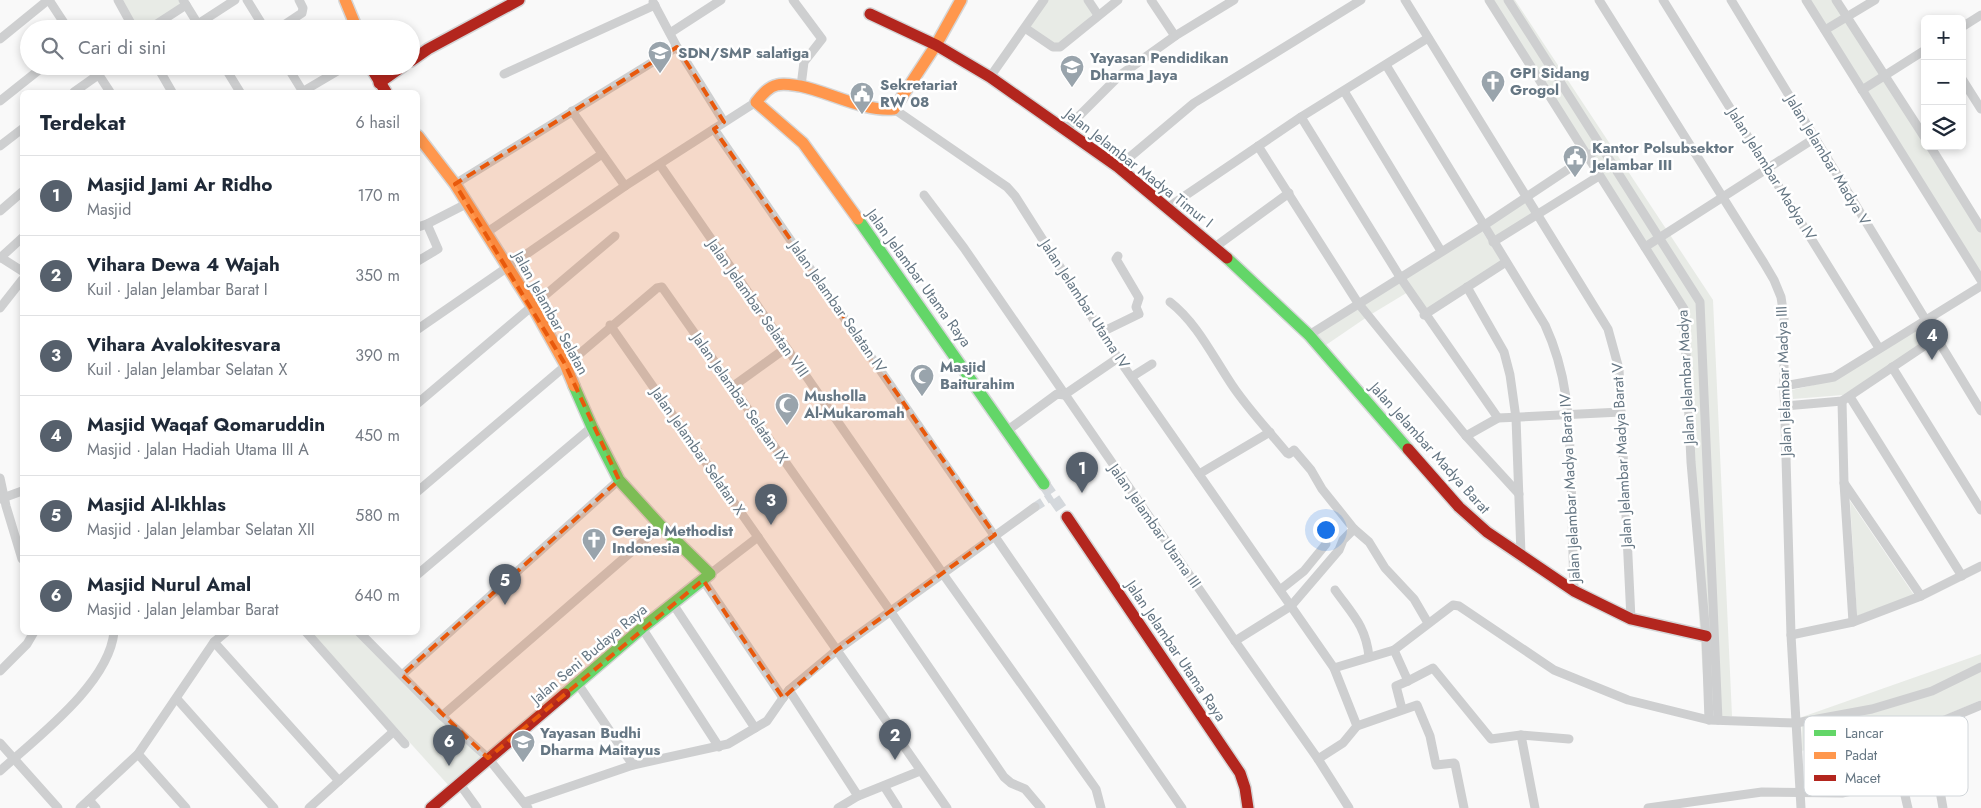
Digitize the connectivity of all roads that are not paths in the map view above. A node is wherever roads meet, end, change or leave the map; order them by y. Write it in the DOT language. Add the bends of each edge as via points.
graph roads {
  1 [pos="48,0"];
  2 [pos="118,0"];
  3 [pos="235,0"];
  4 [pos="247,0"];
  5 [pos="299,0"];
  6 [pos="345,0"];
  7 [pos="720,0"];
  8 [pos="961,0"];
  9 [pos="1044,0"];
  10 [pos="1088,0"];
  11 [pos="1118,0"];
  12 [pos="1152,0"];
  13 [pos="1234,0"];
  14 [pos="1361,0"];
  15 [pos="1405,0"];
  16 [pos="1489,0"];
  17 [pos="1508,0"];
  18 [pos="1599,0"];
  19 [pos="1731,0"];
  20 [pos="1806,0"];
  21 [pos="1836,0"];
  22 [pos="1875,0"];
  23 [pos="512,1"];
  24 [pos="796,1"];
  25 [pos="1666,1"];
  26 [pos="184,2"];
  27 [pos="654,3"];
  28 [pos="1220,4"];
  29 [pos="870,14"];
  30 [pos="1098,15"];
  31 [pos="1981,15"];
  32 [pos="1846,18"];
  33 [pos="23,20"];
  34 [pos="62,20"];
  35 [pos="129,20"];
  36 [pos="161,20"];
  37 [pos="196,20"];
  38 [pos="208,20"];
  39 [pos="259,20"];
  40 [pos="292,20"];
  41 [pos="353,20"];
  42 [pos="20,23"];
  43 [pos="1966,24"];
  44 [pos="1025,28"];
  45 [pos="1824,30"];
  46 [pos="670,32"];
  47 [pos="1175,36"];
  48 [pos="1428,38"];
  49 [pos="0,39"];
  50 [pos="936,45"];
  51 [pos="677,47"];
  52 [pos="1921,53"];
  53 [pos="420,55"];
  54 [pos="1386,65"];
  55 [pos="504,74"];
  56 [pos="33,75"];
  57 [pos="98,75"];
  58 [pos="162,75"];
  59 [pos="230,75"];
  60 [pos="292,75"];
  61 [pos="331,75"];
  62 [pos="375,75"];
  63 [pos="390,75"];
  64 [pos="1886,75"];
  65 [pos="990,77"];
  66 [pos="379,82"];
  67 [pos="1966,85"];
  68 [pos="801,86"];
  69 [pos="77,90"];
  70 [pos="109,90"];
  71 [pos="171,90"];
  72 [pos="239,90"];
  73 [pos="301,90"];
  74 [pos="305,90"];
  75 [pos="385,90"];
  76 [pos="1862,90"];
  77 [pos="1344,91"];
  78 [pos="0,101"];
  79 [pos="756,102"];
  80 [pos="894,109"];
  81 [pos="1981,109"];
  82 [pos="572,111"];
  83 [pos="1301,117"];
  84 [pos="724,122"];
  85 [pos="714,129"];
  86 [pos="1066,129"];
  87 [pos="20,131"];
  88 [pos="1921,132"];
  89 [pos="1815,138"];
  90 [pos="420,139"];
  91 [pos="0,146"];
  92 [pos="1258,146"];
  93 [pos="1600,148"];
  94 [pos="1932,150"];
  95 [pos="602,154"];
  96 [pos="1586,156"];
  97 [pos="660,165"];
  98 [pos="1118,167"];
  99 [pos="1768,168"];
  100 [pos="1599,176"];
  101 [pos="455,184"];
  102 [pos="625,186"];
  103 [pos="20,194"];
  104 [pos="1289,194"];
  105 [pos="924,195"];
  106 [pos="1526,196"];
  107 [pos="1723,197"];
  108 [pos="468,202"];
  109 [pos="1167,208"];
  110 [pos="0,211"];
  111 [pos="1537,215"];
  112 [pos="420,225"];
  113 [pos="1483,226"];
  114 [pos="1981,228"];
  115 [pos="486,233"];
  116 [pos="616,236"];
  117 [pos="1659,238"];
  118 [pos="20,240"];
  119 [pos="1493,242"];
  120 [pos="1215,247"];
  121 [pos="1645,247"];
  122 [pos="1441,251"];
  123 [pos="1118,256"];
  124 [pos="0,258"];
  125 [pos="420,260"];
  126 [pos="1506,262"];
  127 [pos="509,267"];
  128 [pos="20,270"];
  129 [pos="1400,277"];
  130 [pos="1981,280"];
  131 [pos="20,283"];
  132 [pos="1981,286"];
  133 [pos="1467,287"];
  134 [pos="1170,302"];
  135 [pos="1358,303"];
  136 [pos="533,307"];
  137 [pos="0,308"];
  138 [pos="1424,314"];
  139 [pos="1925,320"];
  140 [pos="610,325"];
  141 [pos="420,328"];
  142 [pos="1102,332"];
  143 [pos="1309,335"];
  144 [pos="1936,338"];
  145 [pos="786,348"];
  146 [pos="1879,348"];
  147 [pos="1118,358"];
  148 [pos="565,364"];
  149 [pos="1152,364"];
  150 [pos="1892,367"];
  151 [pos="1132,376"];
  152 [pos="1784,386"];
  153 [pos="732,387"];
  154 [pos="1064,394"];
  155 [pos="1846,399"];
  156 [pos="420,401"];
  157 [pos="1785,406"];
  158 [pos="1981,410"];
  159 [pos="1621,412"];
  160 [pos="1568,414"];
  161 [pos="1498,418"];
  162 [pos="1516,418"];
  163 [pos="592,427"];
  164 [pos="1008,430"];
  165 [pos="1270,432"];
  166 [pos="1466,436"];
  167 [pos="1690,443"];
  168 [pos="1705,444"];
  169 [pos="1690,462"];
  170 [pos="1706,463"];
  171 [pos="1199,474"];
  172 [pos="0,478"];
  173 [pos="619,480"];
  174 [pos="1844,483"];
  175 [pos="1044,484"];
  176 [pos="420,489"];
  177 [pos="20,492"];
  178 [pos="1519,494"];
  179 [pos="2,499"];
  180 [pos="1035,508"];
  181 [pos="1981,510"];
  182 [pos="1067,517"];
  183 [pos="661,526"];
  184 [pos="1354,529"];
  185 [pos="995,535"];
  186 [pos="758,537"];
  187 [pos="1326,544"];
  188 [pos="20,553"];
  189 [pos="1521,554"];
  190 [pos="1981,566"];
  191 [pos="420,572"];
  192 [pos="943,573"];
  193 [pos="1962,576"];
  194 [pos="706,577"];
  195 [pos="1280,590"];
  196 [pos="1335,590"];
  197 [pos="1574,592"];
  198 [pos="1921,596"];
  199 [pos="673,604"];
  200 [pos="1291,606"];
  201 [pos="891,612"];
  202 [pos="1631,619"];
  203 [pos="1852,622"];
  204 [pos="1428,623"];
  205 [pos="642,628"];
  206 [pos="32,635"];
  207 [pos="113,635"];
  208 [pos="222,635"];
  209 [pos="309,635"];
  210 [pos="361,635"];
  211 [pos="1791,635"];
  212 [pos="1706,636"];
  213 [pos="1235,641"];
  214 [pos="214,642"];
  215 [pos="837,650"];
  216 [pos="1394,650"];
  217 [pos="1369,657"];
  218 [pos="1981,667"];
  219 [pos="1334,668"];
  220 [pos="0,671"];
  221 [pos="402,675"];
  222 [pos="1408,681"];
  223 [pos="578,684"];
  224 [pos="789,690"];
  225 [pos="783,698"];
  226 [pos="177,699"];
  227 [pos="1981,705"];
  228 [pos="1402,709"];
  229 [pos="1959,714"];
  230 [pos="442,716"];
  231 [pos="1834,716"];
  232 [pos="1954,716"];
  233 [pos="1713,720"];
  234 [pos="1804,722"];
  235 [pos="1796,723"];
  236 [pos="1357,726"];
  237 [pos="755,728"];
  238 [pos="393,732"];
  239 [pos="1521,735"];
  240 [pos="1569,739"];
  241 [pos="0,743"];
  242 [pos="405,744"];
  243 [pos="719,747"];
  244 [pos="138,754"];
  245 [pos="13,758"];
  246 [pos="488,758"];
  247 [pos="1318,759"];
  248 [pos="633,765"];
  249 [pos="0,771"];
  250 [pos="920,771"];
  251 [pos="339,781"];
  252 [pos="460,783"];
  253 [pos="884,786"];
  254 [pos="1800,792"];
  255 [pos="1804,792"];
  256 [pos="858,796"];
  257 [pos="89,800"];
  258 [pos="1712,803"];
  259 [pos="527,805"];
  260 [pos="844,806"];
  261 [pos="1662,807"];
  262 [pos="58,808"];
  263 [pos="80,808"];
  264 [pos="96,808"];
  265 [pos="186,808"];
  266 [pos="274,808"];
  267 [pos="309,808"];
  268 [pos="431,808"];
  269 [pos="477,808"];
  270 [pos="898,808"];
  271 [pos="947,808"];
  272 [pos="1041,808"];
  273 [pos="1100,808"];
  274 [pos="1182,808"];
  275 [pos="1248,808"];
  276 [pos="1349,808"];
  277 [pos="1464,808"];
  278 [pos="1535,808"];
  279 [pos="1648,808"];
  280 [pos="1801,808"];
  1 -- 33 [label="street"];
  1 -- 34 [label="street"];
  2 -- 35 [label="street"];
  3 -- 38 [label="street"];
  4 -- 39 [label="street"];
  5 -- 40 [label="street" via="302,13"];
  6 -- 41 [label="street"];
  7 -- 46 [label="street"];
  8 -- 50 [label="street"];
  9 -- 44 [label="street"];
  10 -- 30 [label="street"];
  11 -- 30 [label="street"];
  12 -- 47 [label="street"];
  13 -- 28 [label="street"];
  14 -- 98 [label="street" via="1194,103"];
  15 -- 48 [label="street, Jalan Jelambar Madya Barat V"];
  16 -- 96 [label="street, Jalan Jelambar Madya"];
  17 -- 93 [label="street, Jalan Jelambar Madya"];
  18 -- 107 [label="street, Jalan Jelambar Madya III"];
  19 -- 89 [label="street, Jalan Jelambar Madya V"];
  20 -- 45 [label="street"];
  21 -- 32 [label="street"];
  22 -- 32 [label="street"];
  23 -- 53 [label="street"];
  24 -- 68 [label="street" via="822,39 804,62"];
  25 -- 99 [label="street, Jalan Jelambar Madya IV"];
  26 -- 36 [label="street"];
  26 -- 37 [label="street"];
  27 -- 46 [label="street"];
  27 -- 55 [label="street"];
  28 -- 47 [label="street"];
  29 -- 50 [label="street, Jalan Jelambar Madya Timur I"];
  30 -- 44 [label="street" via="1057,48"];
  31 -- 43 [label="street"];
  32 -- 45 [label="street"];
  32 -- 64 [label="street"];
  42 -- 49 [label="street"];
  44 -- 65 [label="street"];
  45 -- 76 [label="street"];
  46 -- 51 [label="street"];
  47 -- 86 [label="street" via="1119,76"];
  48 -- 54 [label="street"];
  48 -- 106 [label="street, Jalan Jelambar Madya Barat V"];
  50 -- 65 [label="street, Jalan Jelambar Madya Timur I"];
  50 -- 80 [label="street"];
  51 -- 82 [label="street"];
  51 -- 84 [label="street"];
  52 -- 64 [label="street"];
  54 -- 77 [label="street"];
  54 -- 113 [label="street, Jalan Jelambar Madya Barat IV"];
  56 -- 78 [label="street"];
  57 -- 69 [label="street"];
  57 -- 70 [label="street"];
  58 -- 71 [label="street"];
  59 -- 72 [label="street"];
  60 -- 73 [label="street"];
  61 -- 74 [label="street"];
  62 -- 66 [label="street"];
  63 -- 66 [label="street"];
  64 -- 76 [label="street"];
  64 -- 88 [label="street"];
  65 -- 86 [label="street, Jalan Jelambar Madya Timur I"];
  66 -- 75 [label="street"];
  67 -- 81 [label="street"];
  68 -- 79 [label="street" via="779,84 767,89"];
  68 -- 80 [label="street" via="866,108"];
  76 -- 130 [label="street"];
  77 -- 83 [label="street"];
  77 -- 122 [label="street"];
  79 -- 84 [label="street"];
  79 -- 164 [label="street, Jalan Jelambar Utama Raya" via="803,144"];
  80 -- 142 [label="street, Jalan Jelambar Utama IV" via="1007,187"];
  82 -- 95 [label="street"];
  82 -- 101 [label="street"];
  83 -- 92 [label="street"];
  83 -- 129 [label="street"];
  84 -- 85 [label="street"];
  85 -- 97 [label="street"];
  85 -- 185 [label="street, Jalan Jelambar Selatan IV"];
  86 -- 98 [label="street, Jalan Jelambar Madya Timur I"];
  87 -- 91 [label="street"];
  89 -- 99 [label="street"];
  89 -- 139 [label="street, Jalan Jelambar Madya V"];
  90 -- 101 [label="street, Jalan Jelambar Selatan"];
  92 -- 104 [label="street"];
  92 -- 109 [label="street"];
  93 -- 96 [label="street"];
  93 -- 117 [label="street, Jalan Jelambar Madya"];
  94 -- 114 [label="street"];
  95 -- 102 [label="street"];
  95 -- 115 [label="street"];
  96 -- 100 [label="street, Jalan Jelambar Madya"];
  96 -- 106 [label="street"];
  97 -- 102 [label="street"];
  97 -- 145 [label="street, Jalan Jelambar Selatan VIII"];
  98 -- 109 [label="street, Jalan Jelambar Madya Timur I"];
  99 -- 107 [label="street"];
  99 -- 146 [label="street, Jalan Jelambar Madya IV"];
  100 -- 111 [label="street"];
  100 -- 121 [label="street, Jalan Jelambar Madya"];
  101 -- 108 [label="street, Jalan Jelambar Selatan"];
  102 -- 127 [label="street"];
  103 -- 110 [label="street"];
  104 -- 120 [label="street"];
  104 -- 135 [label="street"];
  105 -- 154 [label="street, Jalan Jelambar Utama III"];
  106 -- 111 [label="street, Jalan Jelambar Madya Barat V"];
  106 -- 113 [label="street"];
  107 -- 117 [label="street"];
  107 -- 152 [label="street, Jalan Jelambar Madya III" via="1774,280 1780,297 1784,317"];
  108 -- 112 [label="street"];
  108 -- 115 [label="street, Jalan Jelambar Selatan"];
  109 -- 120 [label="street, Jalan Jelambar Madya Timur I"];
  111 -- 119 [label="street"];
  111 -- 159 [label="street, Jalan Jelambar Madya Barat V" via="1608,329 1619,369"];
  112 -- 125 [label="street" via="438,249"];
  113 -- 119 [label="street, Jalan Jelambar Madya Barat IV"];
  113 -- 122 [label="street"];
  115 -- 127 [label="street, Jalan Jelambar Selatan"];
  116 -- 136 [label="street"];
  117 -- 121 [label="street"];
  117 -- 168 [label="street, Jalan Jelambar Madya" via="1700,302"];
  118 -- 124 [label="street"];
  119 -- 126 [label="street, Jalan Jelambar Madya Barat IV"];
  120 -- 143 [label="street, Jalan Jelambar Madya Timur I"];
  121 -- 167 [label="street, Jalan Jelambar Madya" via="1684,309"];
  122 -- 129 [label="street"];
  123 -- 142 [label="street" via="1116,259 1139,298 1136,306 1140,314"];
  124 -- 128 [label="street"];
  126 -- 133 [label="street"];
  126 -- 160 [label="street, Jalan Jelambar Madya Barat IV" via="1552,340 1563,375"];
  127 -- 136 [label="street, Jalan Jelambar Selatan"];
  127 -- 141 [label="street"];
  129 -- 135 [label="street"];
  129 -- 138 [label="street"];
  131 -- 137 [label="street"];
  132 -- 139 [label="street"];
  133 -- 138 [label="street"];
  133 -- 162 [label="street" via="1506,357"];
  134 -- 165 [label="street" via="1182,312 1232,385"];
  135 -- 143 [label="street"];
  135 -- 166 [label="street"];
  136 -- 148 [label="street, Jalan Jelambar Selatan"];
  136 -- 156 [label="street"];
  138 -- 161 [label="street"];
  139 -- 144 [label="street, Jalan Jelambar Madya V"];
  139 -- 146 [label="street"];
  140 -- 148 [label="street"];
  140 -- 153 [label="street, Jalan Jelambar Selatan IX" via="657,288 664,288"];
  140 -- 186 [label="street, Jalan Jelambar Selatan X"];
  142 -- 147 [label="street, Jalan Jelambar Utama IV"];
  143 -- 189 [label="street, Jalan Jelambar Madya Barat" via="1459,507 1487,532"];
  144 -- 150 [label="street"];
  144 -- 158 [label="street, Jalan Jelambar Madya V"];
  145 -- 153 [label="street"];
  145 -- 192 [label="street, Jalan Jelambar Selatan VIII"];
  146 -- 152 [label="street" via="1834,377"];
  147 -- 151 [label="street, Jalan Jelambar Utama IV"];
  147 -- 154 [label="street"];
  148 -- 163 [label="street, Jalan Jelambar Selatan"];
  148 -- 176 [label="street"];
  149 -- 151 [label="street"];
  150 -- 155 [label="street"];
  150 -- 181 [label="street"];
  151 -- 171 [label="street, Jalan Jelambar Utama IV"];
  152 -- 157 [label="street, Jalan Jelambar Madya III"];
  153 -- 201 [label="street, Jalan Jelambar Selatan IX"];
  154 -- 164 [label="street" via="1058,394"];
  154 -- 213 [label="street, Jalan Jelambar Utama III"];
  155 -- 157 [label="street"];
  155 -- 174 [label="street"];
  155 -- 193 [label="street"];
  157 -- 211 [label="street, Jalan Jelambar Madya III"];
  159 -- 160 [label="street"];
  159 -- 202 [label="street, Jalan Jelambar Madya Barat V"];
  160 -- 162 [label="street"];
  160 -- 197 [label="street, Jalan Jelambar Madya Barat IV"];
  161 -- 162 [label="street"];
  161 -- 166 [label="street"];
  162 -- 178 [label="street"];
  163 -- 173 [label="street, Jalan Jelambar Selatan"];
  163 -- 191 [label="street"];
  164 -- 175 [label="street, Jalan Jelambar Utama Raya"];
  165 -- 171 [label="street"];
  165 -- 184 [label="street" via="1287,453 1294,450 1306,463 1322,490"];
  166 -- 178 [label="street"];
  167 -- 168 [label="street"];
  167 -- 169 [label="street, Jalan Jelambar Madya"];
  168 -- 170 [label="street, Jalan Jelambar Madya"];
  169 -- 170 [label="street"];
  169 -- 212 [label="street, Jalan Jelambar Madya"];
  170 -- 233 [label="street, Jalan Jelambar Madya"];
  171 -- 195 [label="street, Jalan Jelambar Utama IV"];
  172 -- 179 [label="street"];
  173 -- 183 [label="street, Jalan Jelambar Selatan"];
  173 -- 221 [label="street"];
  174 -- 198 [label="street"];
  174 -- 203 [label="street"];
  177 -- 179 [label="street"];
  178 -- 189 [label="street"];
  179 -- 188 [label="street"];
  180 -- 185 [label="street"];
  182 -- 275 [label="street, Jalan Jelambar Utama Raya" via="1240,773"];
  183 -- 194 [label="street, Jalan Jelambar Selatan"];
  183 -- 230 [label="street"];
  184 -- 200 [label="street"];
  184 -- 204 [label="street" via="1369,542 1386,568 1414,599"];
  185 -- 192 [label="street"];
  185 -- 274 [label="street, Jalan Jelambar Selatan IV"];
  186 -- 194 [label="street"];
  186 -- 215 [label="street, Jalan Jelambar Selatan X"];
  187 -- 195 [label="street" via="1304,571"];
  189 -- 197 [label="street, Jalan Jelambar Madya Barat"];
  190 -- 193 [label="street"];
  192 -- 201 [label="street"];
  192 -- 273 [label="street, Jalan Jelambar Selatan VIII" via="1096,789"];
  193 -- 198 [label="street"];
  194 -- 199 [label="street, Jalan Seni Budaya Raya"];
  194 -- 225 [label="street, Jalan Jelambar Selatan"];
  195 -- 200 [label="street, Jalan Jelambar Utama IV"];
  196 -- 217 [label="street" via="1363,631"];
  197 -- 202 [label="street, Jalan Jelambar Madya Barat"];
  198 -- 203 [label="street"];
  199 -- 205 [label="street, Jalan Seni Budaya Raya"];
  199 -- 237 [label="street"];
  200 -- 213 [label="street"];
  200 -- 219 [label="street, Jalan Jelambar Utama IV"];
  201 -- 215 [label="street"];
  201 -- 272 [label="street, Jalan Jelambar Selatan IX" via="1004,777 1026,789"];
  202 -- 212 [label="street, Jalan Jelambar Madya Barat"];
  203 -- 211 [label="street"];
  204 -- 216 [label="street"];
  204 -- 233 [label="street" via="1453,605 1459,606 1554,670 1628,700"];
  205 -- 223 [label="street, Jalan Seni Budaya Raya"];
  205 -- 243 [label="street"];
  206 -- 220 [label="street"];
  207 -- 245 [label="street" via="107,656 90,684 75,702"];
  208 -- 214 [label="street"];
  209 -- 238 [label="street"];
  210 -- 221 [label="street"];
  211 -- 235 [label="street, Jalan Jelambar Madya III"];
  212 -- 233 [label="street, Jalan Jelambar Madya"];
  213 -- 247 [label="street, Jalan Jelambar Utama III"];
  214 -- 226 [label="street"];
  214 -- 251 [label="street"];
  215 -- 224 [label="street"];
  215 -- 250 [label="street, Jalan Jelambar Selatan X"];
  216 -- 217 [label="street"];
  216 -- 222 [label="street"];
  217 -- 219 [label="street"];
  218 -- 231 [label="street" via="1946,685 1905,700"];
  219 -- 236 [label="street, Jalan Jelambar Utama IV"];
  221 -- 230 [label="street"];
  222 -- 228 [label="street" via="1396,686"];
  222 -- 239 [label="street" via="1433,668 1489,738"];
  223 -- 246 [label="street, Jalan Seni Budaya Raya"];
  223 -- 248 [label="street"];
  224 -- 225 [label="street"];
  224 -- 256 [label="street"];
  225 -- 237 [label="street" via="767,721"];
  226 -- 244 [label="street"];
  226 -- 266 [label="street"];
  227 -- 229 [label="street"];
  228 -- 236 [label="street"];
  228 -- 277 [label="street" via="1418,705 1430,736 1436,766 1455,763"];
  229 -- 232 [label="street"];
  230 -- 246 [label="street"];
  233 -- 235 [label="street"];
  234 -- 235 [label="street"];
  235 -- 254 [label="street, Jalan Jelambar Madya III"];
  236 -- 247 [label="street" via="1343,743"];
  237 -- 243 [label="street"];
  238 -- 242 [label="street"];
  238 -- 251 [label="street"];
  239 -- 240 [label="street"];
  239 -- 278 [label="street"];
  241 -- 245 [label="street"];
  243 -- 248 [label="street"];
  244 -- 257 [label="street"];
  244 -- 265 [label="street"];
  245 -- 249 [label="street"];
  245 -- 262 [label="street"];
  246 -- 252 [label="street, Jalan Seni Budaya Raya"];
  246 -- 259 [label="street"];
  247 -- 276 [label="street, Jalan Jelambar Utama III"];
  248 -- 259 [label="street"];
  250 -- 253 [label="street"];
  250 -- 271 [label="street, Jalan Jelambar Selatan X"];
  251 -- 267 [label="street"];
  252 -- 268 [label="street, Jalan Seni Budaya Raya"];
  252 -- 269 [label="street"];
  253 -- 256 [label="street"];
  253 -- 270 [label="street"];
  254 -- 255 [label="street"];
  254 -- 258 [label="street" via="1762,792"];
  254 -- 280 [label="street, Jalan Jelambar Madya III"];
  256 -- 260 [label="street"];
  257 -- 263 [label="street"];
  257 -- 264 [label="street"];
  258 -- 261 [label="street"];
  261 -- 279 [label="street"];
}
